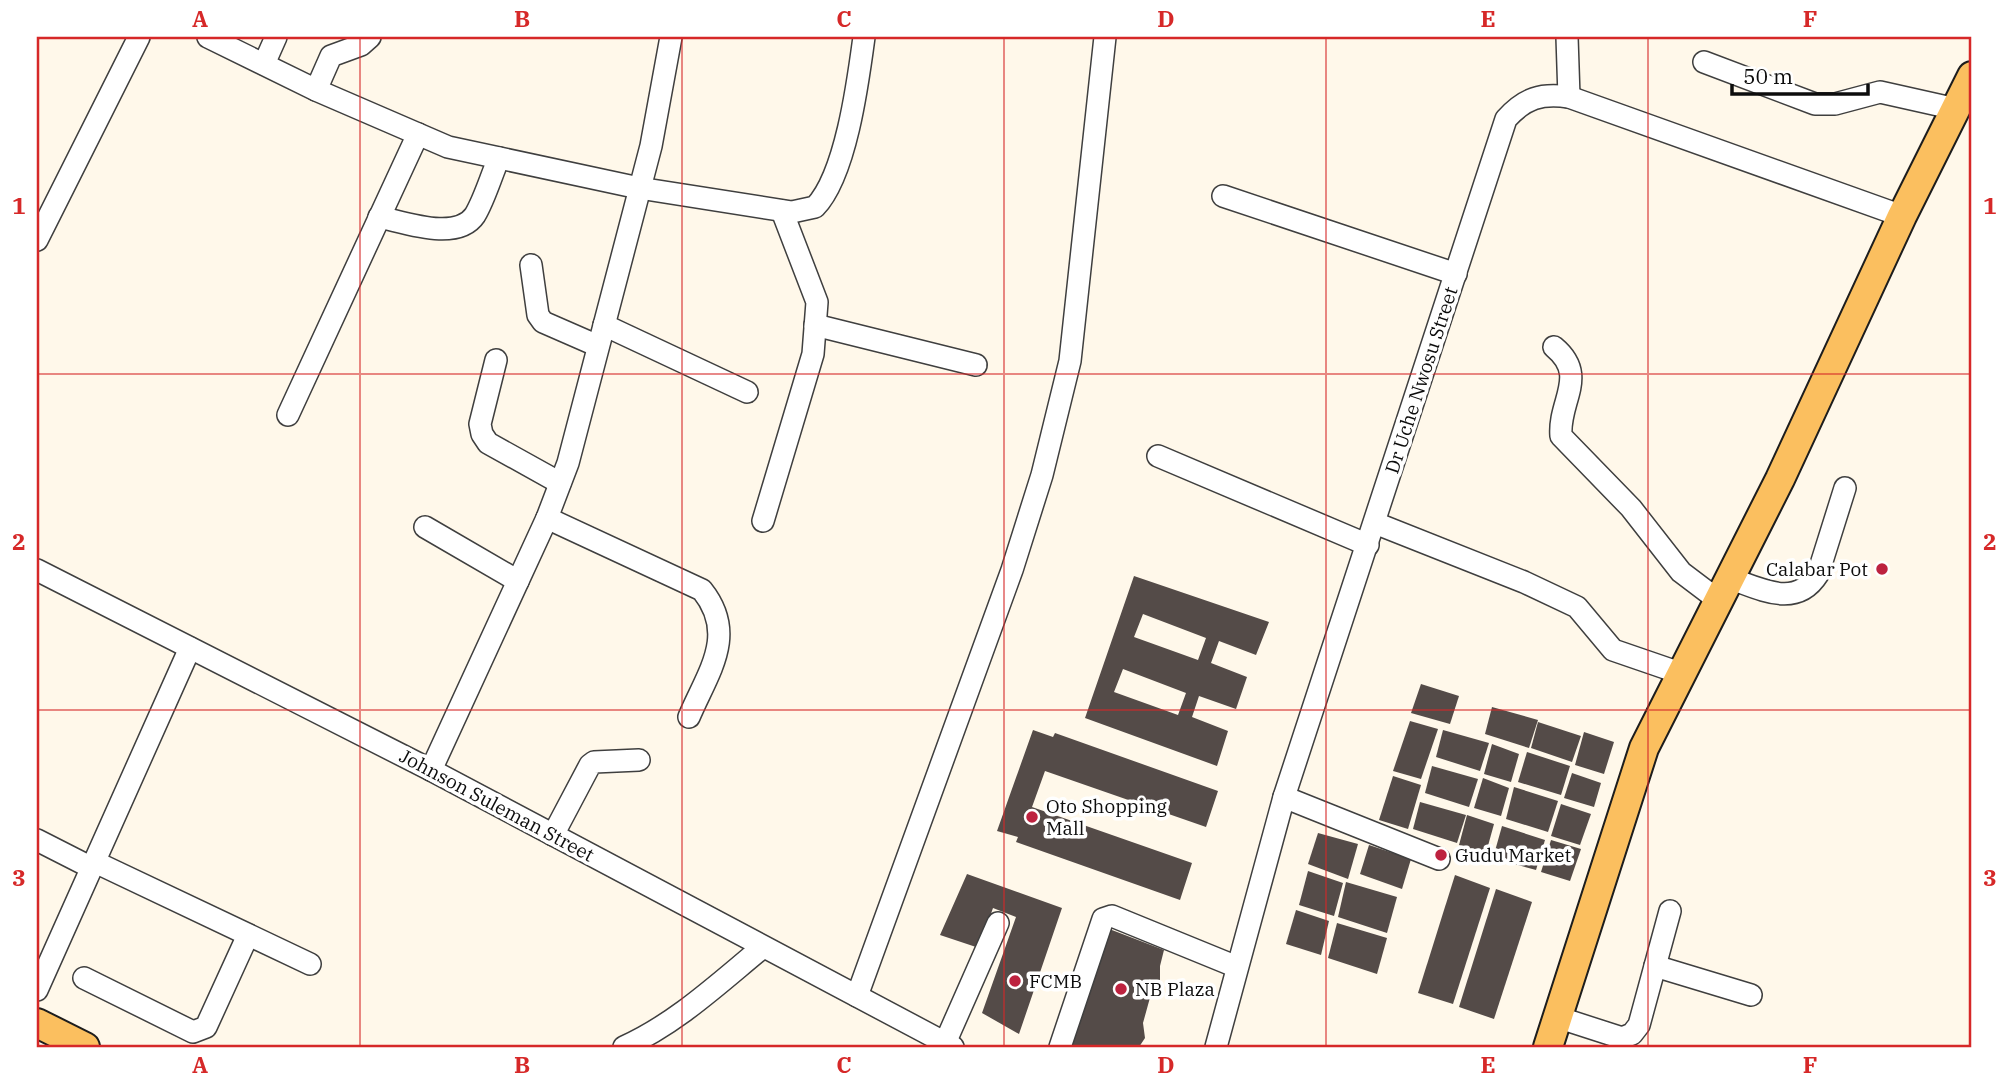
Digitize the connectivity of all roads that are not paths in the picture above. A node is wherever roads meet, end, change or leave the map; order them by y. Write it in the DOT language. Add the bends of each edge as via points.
graph roads {
  1 [pos="139,37"];
  2 [pos="208,37"];
  3 [pos="276,37"];
  4 [pos="370,37"];
  5 [pos="671,37"];
  6 [pos="864,37"];
  7 [pos="1105,37"];
  8 [pos="1567,37"];
  9 [pos="1704,62"];
  10 [pos="264,64"];
  11 [pos="316,90"];
  12 [pos="1967,90"];
  13 [pos="1569,97"];
  14 [pos="418,134"];
  15 [pos="499,158"];
  16 [pos="639,188"];
  17 [pos="1223,196"];
  18 [pos="782,211"];
  19 [pos="1902,216"];
  20 [pos="379,217"];
  21 [pos="37,240"];
  22 [pos="531,265"];
  23 [pos="1456,274"];
  24 [pos="604,325"];
  25 [pos="815,325"];
  26 [pos="598,346"];
  27 [pos="1555,348"];
  28 [pos="496,360"];
  29 [pos="976,365"];
  30 [pos="747,392"];
  31 [pos="288,415"];
  32 [pos="1158,456"];
  33 [pos="560,483"];
  34 [pos="1845,488"];
  35 [pos="547,518"];
  36 [pos="763,521"];
  37 [pos="1375,523"];
  38 [pos="425,527"];
  39 [pos="1368,545"];
  40 [pos="37,570"];
  41 [pos="518,580"];
  42 [pos="1724,589"];
  43 [pos="190,648"];
  44 [pos="1681,673"];
  45 [pos="689,717"];
  46 [pos="639,760"];
  47 [pos="431,770"];
  48 [pos="1284,797"];
  49 [pos="553,835"];
  50 [pos="37,839"];
  51 [pos="1439,859"];
  52 [pos="94,865"];
  53 [pos="1670,911"];
  54 [pos="998,923"];
  55 [pos="248,935"];
  56 [pos="763,947"];
  57 [pos="310,964"];
  58 [pos="1655,966"];
  59 [pos="1237,967"];
  60 [pos="84,978"];
  61 [pos="37,990"];
  62 [pos="1751,995"];
  63 [pos="857,996"];
  64 [pos="1557,1017"];
  65 [pos="37,1023"];
  66 [pos="949,1045"];
  67 [pos="85,1047"];
  68 [pos="624,1047"];
  69 [pos="1060,1047"];
  70 [pos="1216,1047"];
  71 [pos="1548,1047"];
  1 -- 21 [label="street"];
  2 -- 10 [label="street"];
  3 -- 10 [label="street"];
  4 -- 11 [label="street" via="331,56"];
  5 -- 16 [label="street"];
  6 -- 18 [label="street" via="831,184 815,208"];
  7 -- 63 [label="street" via="1070,360 1042,475 1012,570"];
  8 -- 13 [label="street"];
  9 -- 12 [label="street" via="1815,104 1835,104 1880,92"];
  10 -- 11 [label="street"];
  11 -- 14 [label="street"];
  12 -- 19 [label="main road"];
  13 -- 19 [label="street, Dr Uche Nwosu Street"];
  13 -- 23 [label="street, Dr Uche Nwosu Street" via="1536,96 1519,104 1506,119"];
  14 -- 15 [label="street" via="448,147"];
  14 -- 20 [label="street"];
  15 -- 16 [label="street"];
  15 -- 20 [label="street" via="474,217 461,226 442,229"];
  16 -- 18 [label="street"];
  16 -- 24 [label="street"];
  17 -- 23 [label="street"];
  18 -- 25 [label="street" via="817,302"];
  19 -- 42 [label="main road"];
  20 -- 31 [label="street"];
  22 -- 26 [label="street" via="543,322"];
  23 -- 37 [label="street, Dr Uche Nwosu Street"];
  24 -- 26 [label="street"];
  24 -- 30 [label="street"];
  25 -- 29 [label="street"];
  25 -- 36 [label="street" via="813,354"];
  26 -- 33 [label="street"];
  27 -- 42 [label="street" via="1568,358 1572,373 1561,436 1631,508 1681,572"];
  28 -- 33 [label="street" via="480,424 482,434 488,443"];
  32 -- 39 [label="street"];
  33 -- 35 [label="street"];
  34 -- 42 [label="street" via="1811,586 1779,596"];
  35 -- 41 [label="street"];
  35 -- 45 [label="street" via="702,590 715,606 721,628 718,651"];
  37 -- 39 [label="street, Dr Uche Nwosu Street"];
  37 -- 44 [label="street" via="1577,607 1613,650"];
  38 -- 41 [label="street"];
  39 -- 48 [label="street, Dr Uche Nwosu Street"];
  40 -- 43 [label="street, Johnson Suleman Street"];
  41 -- 47 [label="street"];
  42 -- 44 [label="main road"];
  43 -- 47 [label="street, Johnson Suleman Street"];
  43 -- 52 [label="street"];
  44 -- 64 [label="main road" via="1644,748"];
  46 -- 49 [label="street" via="590,765"];
  47 -- 49 [label="street, Johnson Suleman Street"];
  48 -- 51 [label="street"];
  48 -- 59 [label="street, Dr Uche Nwosu Street"];
  49 -- 56 [label="street, Johnson Suleman Street"];
  50 -- 52 [label="street"];
  52 -- 55 [label="street"];
  52 -- 61 [label="street"];
  53 -- 58 [label="street"];
  54 -- 66 [label="street"];
  55 -- 57 [label="street"];
  55 -- 60 [label="street" via="200,1031 192,1032"];
  56 -- 63 [label="street, Johnson Suleman Street"];
  56 -- 68 [label="street" via="698,1002 649,1036"];
  58 -- 62 [label="street"];
  58 -- 64 [label="street" via="1639,1025 1632,1034 1622,1038"];
  59 -- 69 [label="street" via="1112,916 1103,919"];
  59 -- 70 [label="street, Dr Uche Nwosu Street"];
  63 -- 66 [label="street, Johnson Suleman Street"];
  64 -- 71 [label="main road"];
  65 -- 67 [label="main road"];
}
